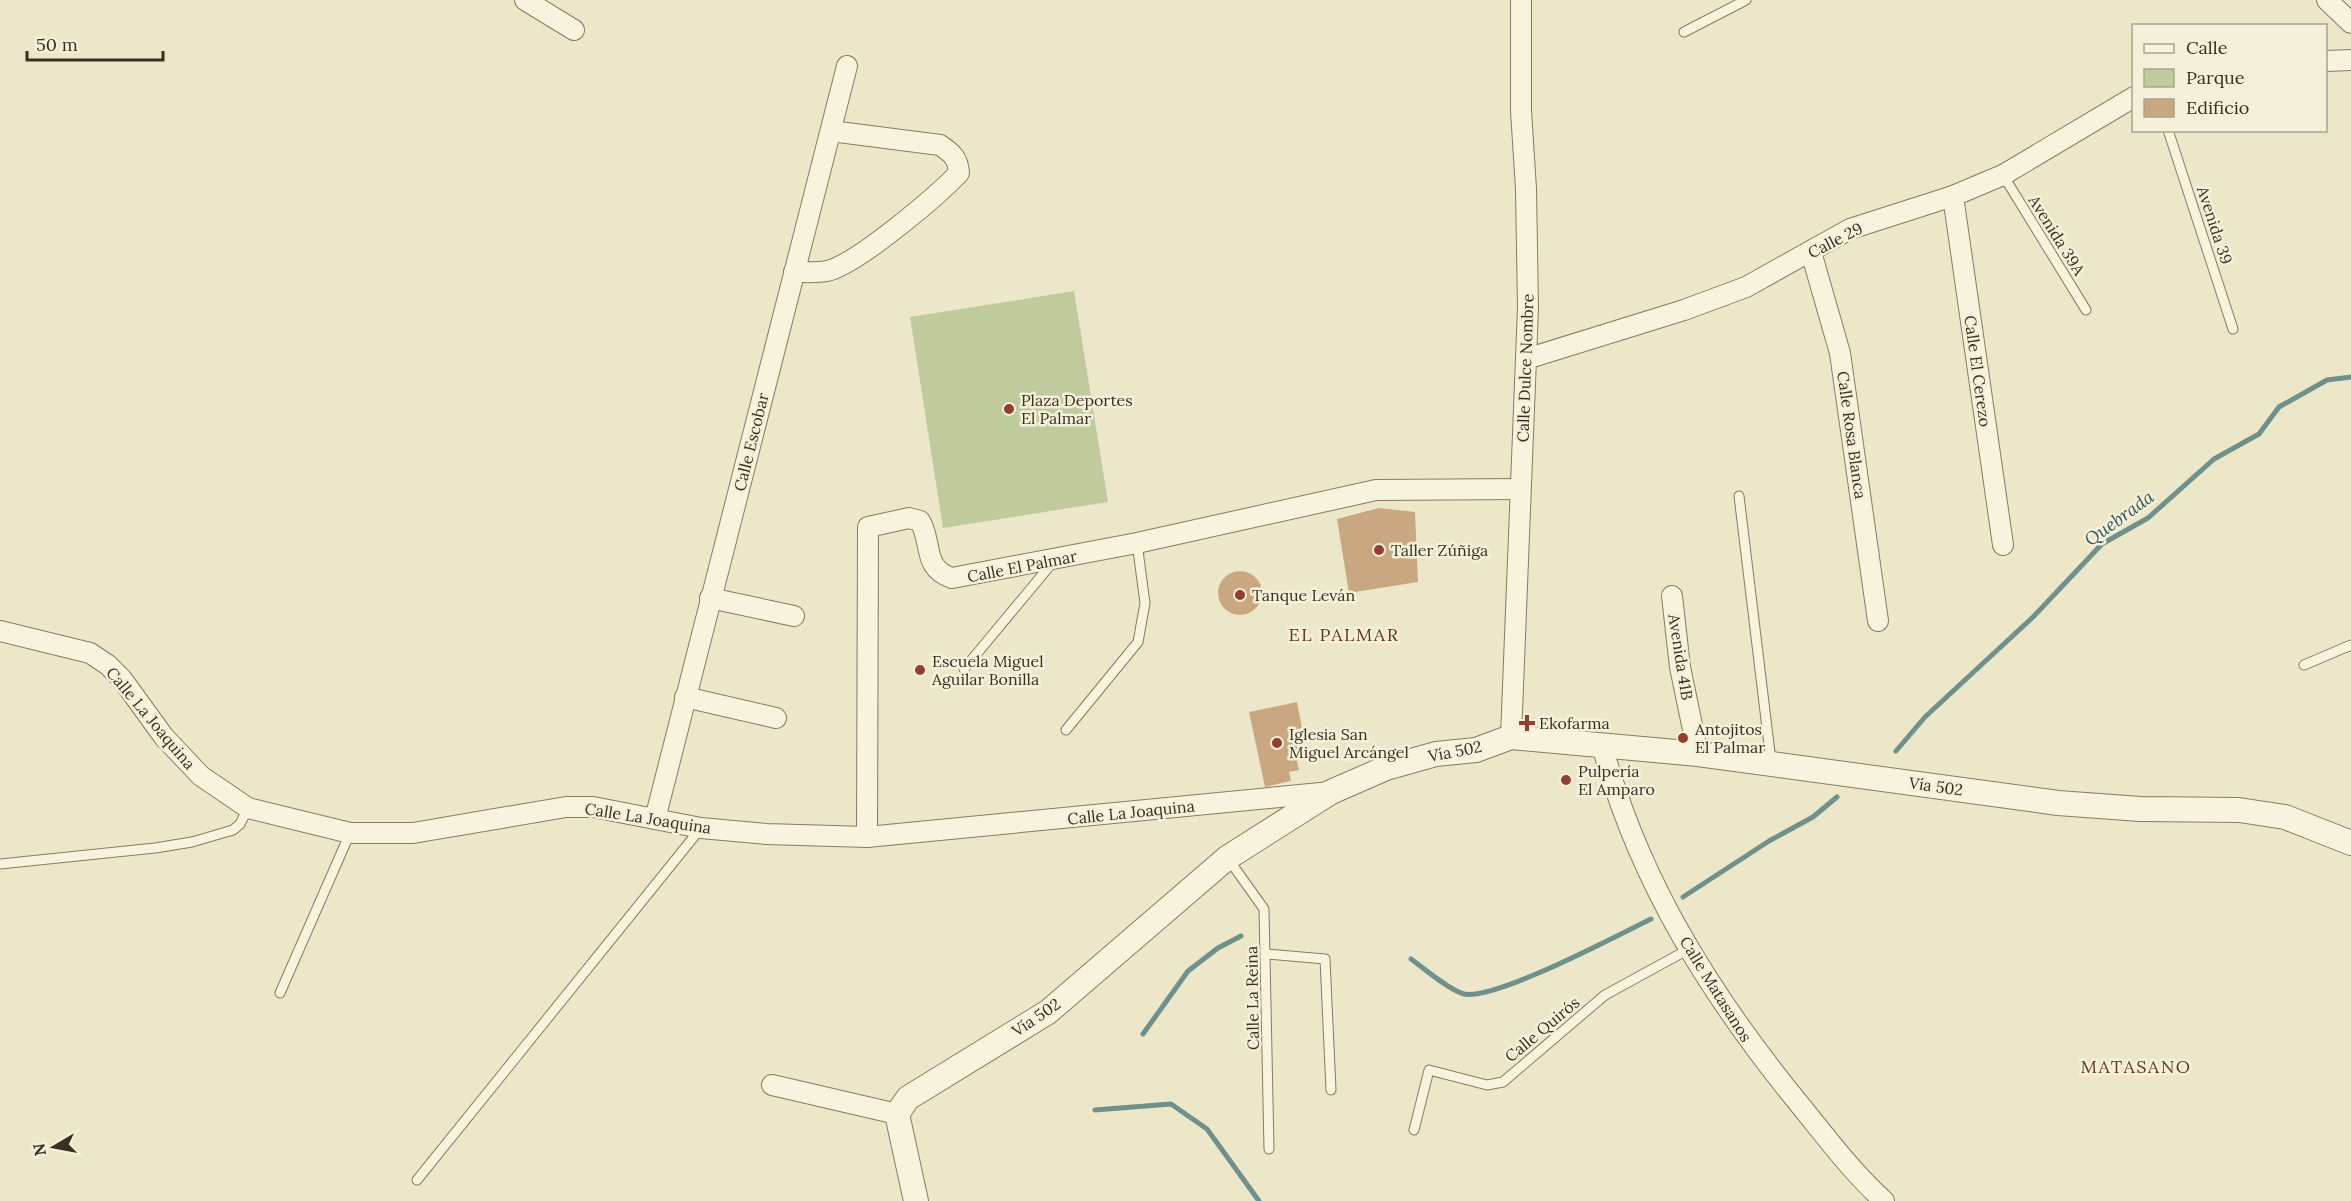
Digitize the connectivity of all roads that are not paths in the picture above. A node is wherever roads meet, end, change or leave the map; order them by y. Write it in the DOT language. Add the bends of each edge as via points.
graph roads {
  1 [pos="525,0"];
  2 [pos="1521,0"];
  3 [pos="1746,0"];
  4 [pos="2327,0"];
  5 [pos="2351,23"];
  6 [pos="574,30"];
  7 [pos="1684,32"];
  8 [pos="2351,60"];
  9 [pos="2327,61"];
  10 [pos="847,66"];
  11 [pos="2132,98"];
  12 [pos="831,131"];
  13 [pos="2169,132"];
  14 [pos="2003,175"];
  15 [pos="1953,196"];
  16 [pos="1811,252"];
  17 [pos="794,272"];
  18 [pos="2086,310"];
  19 [pos="2233,329"];
  20 [pos="1526,359"];
  21 [pos="1520,489"];
  22 [pos="1739,496"];
  23 [pos="1137,543"];
  24 [pos="2003,545"];
  25 [pos="1055,560"];
  26 [pos="1672,596"];
  27 [pos="710,598"];
  28 [pos="794,616"];
  29 [pos="1878,621"];
  30 [pos="0,631"];
  31 [pos="2351,645"];
  32 [pos="2304,665"];
  33 [pos="964,669"];
  34 [pos="685,697"];
  35 [pos="776,718"];
  36 [pos="1066,730"];
  37 [pos="1511,737"];
  38 [pos="1602,745"];
  39 [pos="1698,754"];
  40 [pos="1772,764"];
  41 [pos="1331,792"];
  42 [pos="248,808"];
  43 [pos="655,819"];
  44 [pos="701,828"];
  45 [pos="350,833"];
  46 [pos="867,837"];
  47 [pos="2351,843"];
  48 [pos="1227,858"];
  49 [pos="0,864"];
  50 [pos="1689,949"];
  51 [pos="1266,954"];
  52 [pos="280,993"];
  53 [pos="772,1085"];
  54 [pos="1331,1090"];
  55 [pos="897,1114"];
  56 [pos="1414,1130"];
  57 [pos="1269,1149"];
  58 [pos="417,1180"];
  59 [pos="916,1201"];
  60 [pos="1884,1201"];
  1 -- 6 [label="street"];
  2 -- 20 [label="street, Calle Dulce Nombre"];
  3 -- 7 [label="lane"];
  4 -- 5 [label="street"];
  8 -- 9 [label="street"];
  10 -- 12 [label="street, Calle Escobar"];
  11 -- 14 [label="street, Calle 29"];
  12 -- 17 [label="street, Calle Escobar"];
  12 -- 17 [label="street" via="940,145 952,153 959,173 941,192 864,250 829,271"];
  13 -- 19 [label="lane, Avenida 39"];
  14 -- 15 [label="street, Calle 29"];
  14 -- 18 [label="lane, Avenida 39A"];
  15 -- 16 [label="street, Calle 29" via="1850,229"];
  15 -- 24 [label="street, Calle El Cerezo"];
  16 -- 20 [label="street, Calle 29" via="1746,287"];
  16 -- 29 [label="street, Calle Rosa Blanca" via="1840,353"];
  17 -- 27 [label="street, Calle Escobar"];
  20 -- 21 [label="street, Calle Dulce Nombre"];
  21 -- 23 [label="street, Calle El Palmar" via="1376,490"];
  21 -- 37 [label="street, Calle Dulce Nombre"];
  22 -- 40 [label="lane"];
  23 -- 25 [label="street, Calle El Palmar"];
  23 -- 36 [label="lane" via="1146,603 1138,642"];
  25 -- 33 [label="lane"];
  25 -- 46 [label="street, Calle El Palmar" via="952,578 939,574 931,562 926,531 920,521 909,518 868,527"];
  26 -- 39 [label="street, Avenida 41B" via="1680,667"];
  27 -- 28 [label="street"];
  27 -- 34 [label="street, Calle Escobar"];
  30 -- 42 [label="street, Calle La Joaquina" via="90,653 108,665 164,737 201,776"];
  31 -- 32 [label="lane"];
  34 -- 35 [label="street"];
  34 -- 43 [label="street, Calle Escobar"];
  37 -- 38 [label="street, Vía 502"];
  37 -- 41 [label="street, Vía 502" via="1476,750 1436,754 1386,768"];
  38 -- 39 [label="street, Vía 502"];
  38 -- 50 [label="street, Calle Matasanos" via="1635,846"];
  39 -- 40 [label="street, Vía 502"];
  40 -- 47 [label="street, Vía 502" via="2058,803 2239,810 2284,817"];
  41 -- 46 [label="street, Calle La Joaquina"];
  41 -- 48 [label="street, Vía 502"];
  42 -- 45 [label="street, Calle La Joaquina"];
  42 -- 49 [label="lane" via="233,830 192,842"];
  43 -- 44 [label="street, Calle La Joaquina"];
  43 -- 45 [label="street, Calle La Joaquina" via="593,807 566,807 413,833"];
  44 -- 46 [label="street, Calle La Joaquina"];
  44 -- 58 [label="lane"];
  45 -- 52 [label="lane"];
  48 -- 51 [label="lane, Calle La Reina" via="1264,909"];
  48 -- 55 [label="street, Vía 502" via="1048,1012 908,1098"];
  50 -- 56 [label="lane, Calle Quirós" via="1605,995 1503,1082 1487,1085 1429,1070"];
  50 -- 60 [label="street, Calle Matasanos" via="1748,1042 1860,1179"];
  51 -- 54 [label="lane" via="1325,958"];
  51 -- 57 [label="lane, Calle La Reina"];
  53 -- 55 [label="street"];
  55 -- 59 [label="street"];
}
